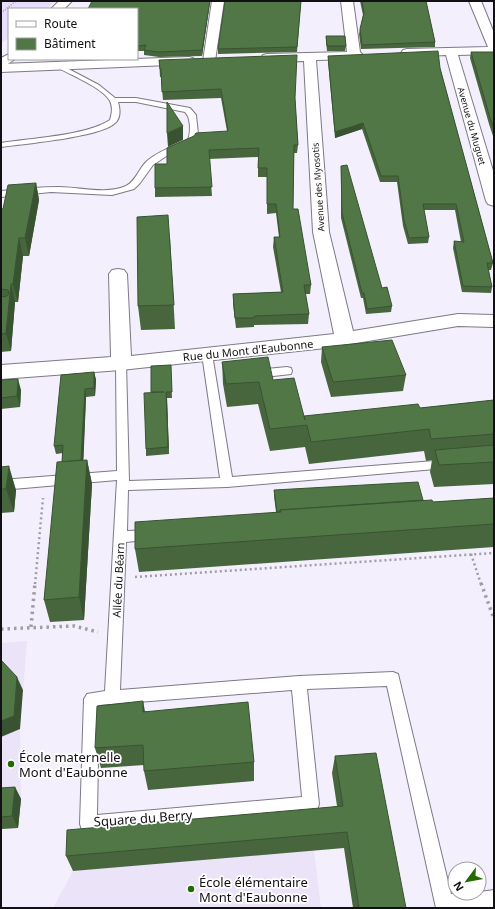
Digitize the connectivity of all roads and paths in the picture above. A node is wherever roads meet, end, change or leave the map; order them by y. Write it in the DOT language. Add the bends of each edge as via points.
graph roads {
  1 [pos="16,1"];
  2 [pos="66,1"];
  3 [pos="218,1"];
  4 [pos="347,1"];
  5 [pos="475,1"];
  6 [pos="58,8"];
  7 [pos="1,13"];
  8 [pos="494,48"];
  9 [pos="5,52"];
  10 [pos="450,52"];
  11 [pos="398,53"];
  12 [pos="369,54"];
  13 [pos="354,55"];
  14 [pos="310,57"];
  15 [pos="256,59"];
  16 [pos="209,60"];
  17 [pos="225,60"];
  18 [pos="1,63"];
  19 [pos="59,66"];
  20 [pos="1,68"];
  21 [pos="113,100"];
  22 [pos="1,145"];
  23 [pos="1,194"];
  24 [pos="494,201"];
  25 [pos="118,274"];
  26 [pos="494,320"];
  27 [pos="346,339"];
  28 [pos="207,354"];
  29 [pos="121,363"];
  30 [pos="287,371"];
  31 [pos="1,372"];
  32 [pos="242,376"];
  33 [pos="463,463"];
  34 [pos="122,475"];
  35 [pos="45,481"];
  36 [pos="227,482"];
  37 [pos="1,484"];
  38 [pos="160,534"];
  39 [pos="121,537"];
  40 [pos="494,553"];
  41 [pos="471,554"];
  42 [pos="118,578"];
  43 [pos="494,619"];
  44 [pos="31,627"];
  45 [pos="1,629"];
  46 [pos="115,632"];
  47 [pos="299,684"];
  48 [pos="112,698"];
  49 [pos="494,899"];
  50 [pos="445,906"];
  1 -- 7 [label="path"];
  2 -- 6 [label="street"];
  3 -- 16 [label="street"];
  4 -- 13 [label="street"];
  5 -- 8 [label="street"];
  8 -- 10 [label="street"];
  9 -- 18 [label="street"];
  10 -- 11 [label="street"];
  10 -- 24 [label="street, Avenue du Muguet"];
  12 -- 13 [label="street"];
  13 -- 14 [label="street"];
  14 -- 15 [label="street"];
  14 -- 27 [label="street, Avenue des Myosotis" via="320,232"];
  16 -- 17 [label="street"];
  16 -- 19 [label="street"];
  19 -- 20 [label="street"];
  19 -- 21 [label="lane" via="98,87"];
  21 -- 22 [label="lane" via="116,115 113,121 103,126"];
  21 -- 23 [label="lane" via="136,100 187,110 192,115 194,134 191,141 149,164 136,184 128,189 113,193 26,190"];
  25 -- 29 [label="street"];
  26 -- 27 [label="street, Rue du Mont d'Eaubonne" via="458,320"];
  27 -- 28 [label="street, Rue du Mont d'Eaubonne"];
  28 -- 29 [label="street, Rue du Mont d'Eaubonne"];
  28 -- 36 [label="lane" via="215,379"];
  29 -- 31 [label="street, Rue du Mont d'Eaubonne"];
  29 -- 34 [label="lane, Allée du Béarn"];
  30 -- 32 [label="lane"];
  33 -- 36 [label="lane"];
  34 -- 35 [label="lane"];
  34 -- 36 [label="lane"];
  34 -- 39 [label="lane, Allée du Béarn"];
  35 -- 37 [label="lane"];
  35 -- 44 [label="path"];
  38 -- 39 [label="lane"];
  39 -- 42 [label="lane, Allée du Béarn"];
  40 -- 41 [label="path"];
  41 -- 42 [label="path"];
  41 -- 43 [label="path"];
  42 -- 46 [label="lane, Allée du Béarn"];
  44 -- 45 [label="path"];
  44 -- 46 [label="path" via="74,626 103,633"];
  46 -- 48 [label="lane, Allée du Béarn"];
  47 -- 48 [label="lane, Square du Berry"];
  47 -- 48 [label="lane, Square du Berry" via="311,804 88,824 92,699"];
  47 -- 50 [label="lane, Square du Berry" via="393,679"];
  49 -- 50 [label="lane"];
}
